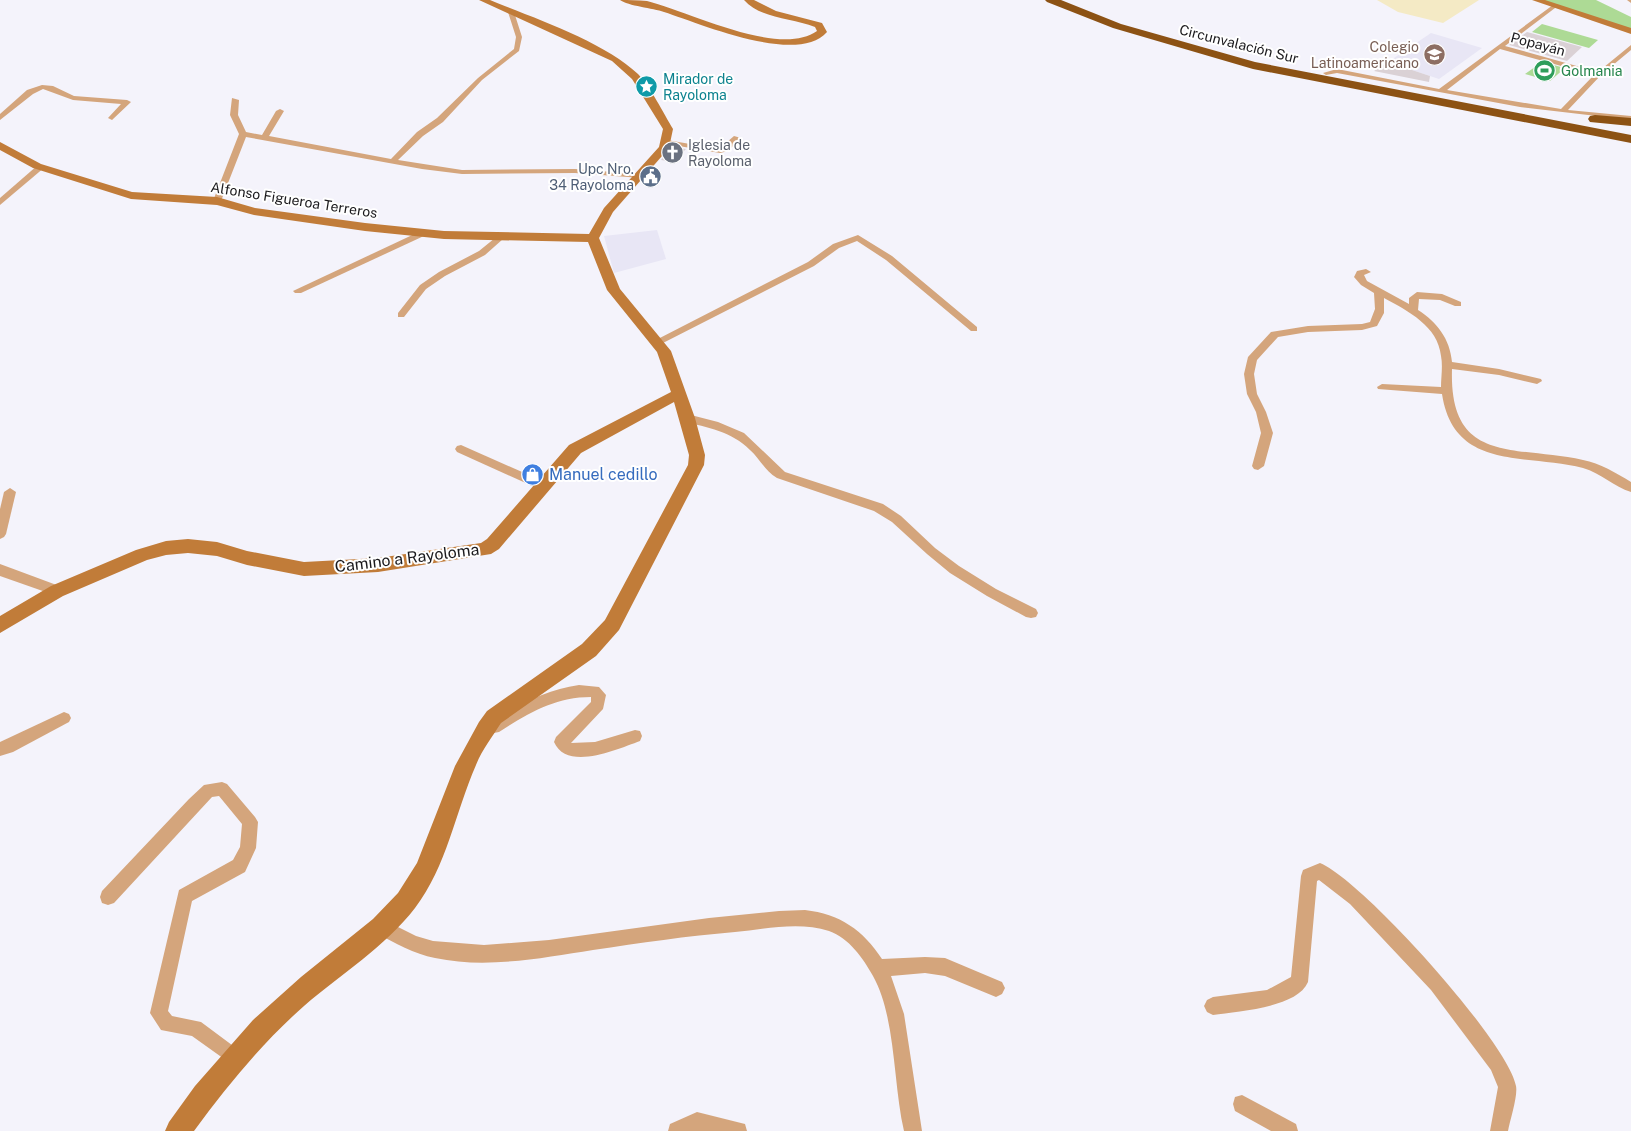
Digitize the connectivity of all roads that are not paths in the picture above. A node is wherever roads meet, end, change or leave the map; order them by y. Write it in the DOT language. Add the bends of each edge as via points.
graph roads {
  1 [pos="483,0"];
  2 [pos="624,0"];
  3 [pos="748,0"];
  4 [pos="1051,0"];
  5 [pos="1066,0"];
  6 [pos="1536,0"];
  7 [pos="1553,7"];
  8 [pos="511,12"];
  9 [pos="1631,31"];
  10 [pos="1499,47"];
  11 [pos="1631,47"];
  12 [pos="1326,73"];
  13 [pos="1599,74"];
  14 [pos="1442,90"];
  15 [pos="235,100"];
  16 [pos="1517,106"];
  17 [pos="280,110"];
  18 [pos="1563,111"];
  19 [pos="1534,112"];
  20 [pos="0,118"];
  21 [pos="112,118"];
  22 [pos="1631,118"];
  23 [pos="1631,122"];
  24 [pos="1631,133"];
  25 [pos="243,134"];
  26 [pos="264,138"];
  27 [pos="737,138"];
  28 [pos="1631,139"];
  29 [pos="667,142"];
  30 [pos="0,145"];
  31 [pos="393,161"];
  32 [pos="41,167"];
  33 [pos="638,176"];
  34 [pos="216,201"];
  35 [pos="0,202"];
  36 [pos="423,233"];
  37 [pos="500,237"];
  38 [pos="593,238"];
  39 [pos="1366,272"];
  40 [pos="298,291"];
  41 [pos="1379,293"];
  42 [pos="1458,304"];
  43 [pos="1412,312"];
  44 [pos="401,315"];
  45 [pos="974,329"];
  46 [pos="657,342"];
  47 [pos="1448,364"];
  48 [pos="1537,381"];
  49 [pos="1382,387"];
  50 [pos="1446,391"];
  51 [pos="678,394"];
  52 [pos="687,418"];
  53 [pos="461,449"];
  54 [pos="1258,466"];
  55 [pos="543,486"];
  56 [pos="1631,488"];
  57 [pos="10,492"];
  58 [pos="0,534"];
  59 [pos="0,569"];
  60 [pos="57,591"];
  61 [pos="1031,613"];
  62 [pos="0,625"];
  63 [pos="64,718"];
  64 [pos="483,733"];
  65 [pos="635,736"];
  66 [pos="0,749"];
  67 [pos="108,897"];
  68 [pos="382,927"];
  69 [pos="878,968"];
  70 [pos="996,988"];
  71 [pos="1213,1006"];
  72 [pos="234,1057"];
  73 [pos="1242,1104"];
  74 [pos="178,1131"];
  75 [pos="678,1131"];
  76 [pos="738,1131"];
  77 [pos="913,1131"];
  78 [pos="1289,1131"];
  79 [pos="1499,1131"];
  1 -- 8 [label="street"];
  2 -- 3 [label="street" via="656,7 755,40 812,39 822,32 819,25 765,12"];
  4 -- 28 [label="highway, Circunvalación Sur" via="1117,26 1253,65"];
  5 -- 12 [label="highway, Circunvalación Sur" via="1172,38"];
  6 -- 7 [label="street"];
  7 -- 9 [label="street"];
  7 -- 10 [label="street"];
  8 -- 29 [label="street" via="615,59 636,77 664,121 668,129"];
  8 -- 31 [label="street" via="518,36 517,50 480,79"];
  10 -- 13 [label="street, Popayán"];
  10 -- 14 [label="street"];
  11 -- 13 [label="street"];
  12 -- 14 [label="street" via="1337,71"];
  12 -- 16 [label="highway, Circunvalación Sur"];
  13 -- 18 [label="street"];
  14 -- 16 [label="street"];
  15 -- 25 [label="street" via="234,115"];
  16 -- 18 [label="street"];
  16 -- 19 [label="highway, Circunvalación Sur"];
  17 -- 26 [label="street"];
  18 -- 22 [label="street"];
  19 -- 23 [label="highway"];
  19 -- 24 [label="highway, Circunvalación Sur"];
  20 -- 21 [label="street" via="30,92 42,87 73,98 127,103"];
  25 -- 26 [label="street"];
  25 -- 34 [label="street"];
  26 -- 31 [label="street"];
  27 -- 29 [label="street" via="720,151"];
  29 -- 33 [label="street"];
  30 -- 32 [label="street, Alfonso Figueroa Terreros"];
  31 -- 33 [label="street" via="462,172 576,171"];
  32 -- 34 [label="street, Alfonso Figueroa Terreros" via="131,194"];
  32 -- 35 [label="street"];
  33 -- 38 [label="street" via="608,211"];
  34 -- 36 [label="street, Alfonso Figueroa Terreros" via="366,228"];
  36 -- 37 [label="street, Alfonso Figueroa Terreros"];
  36 -- 40 [label="street"];
  37 -- 38 [label="street, Alfonso Figueroa Terreros"];
  37 -- 44 [label="street" via="482,253 423,287"];
  38 -- 46 [label="street" via="614,290"];
  39 -- 41 [label="street" via="1358,276"];
  41 -- 43 [label="street"];
  41 -- 54 [label="street" via="1378,318 1374,324 1275,334 1252,358 1249,374 1252,394 1267,433"];
  42 -- 43 [label="street" via="1442,297 1417,294"];
  43 -- 47 [label="street" via="1433,327 1440,337"];
  45 -- 46 [label="street" via="889,258 858,238 836,246 811,264"];
  46 -- 51 [label="street" via="664,351"];
  47 -- 48 [label="street"];
  47 -- 50 [label="street"];
  49 -- 50 [label="street"];
  50 -- 56 [label="street" via="1460,428 1477,444 1492,450 1583,464 1599,469"];
  51 -- 52 [label="street"];
  51 -- 55 [label="street, Camino a Rayoloma" via="575,449"];
  52 -- 61 [label="street" via="720,424 742,436 780,474 859,499 891,515 964,577"];
  52 -- 64 [label="street" via="697,455 696,465 612,625 589,650 494,717"];
  53 -- 55 [label="street"];
  55 -- 60 [label="street, Camino a Rayoloma" via="485,549 378,565 304,569 216,549 166,548 142,554"];
  57 -- 58 [label="street"];
  59 -- 60 [label="street"];
  60 -- 62 [label="street, Camino a Rayoloma"];
  63 -- 66 [label="street" via="8,748"];
  64 -- 65 [label="street" via="538,700 585,690 599,695 598,705 569,732 561,745 567,750 583,751"];
  64 -- 68 [label="street" via="466,764 421,881"];
  67 -- 72 [label="street" via="209,790 222,789 250,822 248,848 240,866 185,896 159,1013 166,1024 195,1028"];
  68 -- 69 [label="street" via="409,941 440,951 478,953 534,950 667,930 791,918 819,920 842,928 860,944"];
  68 -- 72 [label="street" via="295,998"];
  69 -- 70 [label="street" via="925,965 945,968"];
  69 -- 77 [label="street" via="885,981 896,1025"];
  71 -- 79 [label="street" via="1267,999 1298,982 1309,876 1320,871 1356,898 1437,984 1497,1064 1507,1087"];
  72 -- 74 [label="street"];
  73 -- 78 [label="street"];
  75 -- 76 [label="street" via="697,1121"];
}
